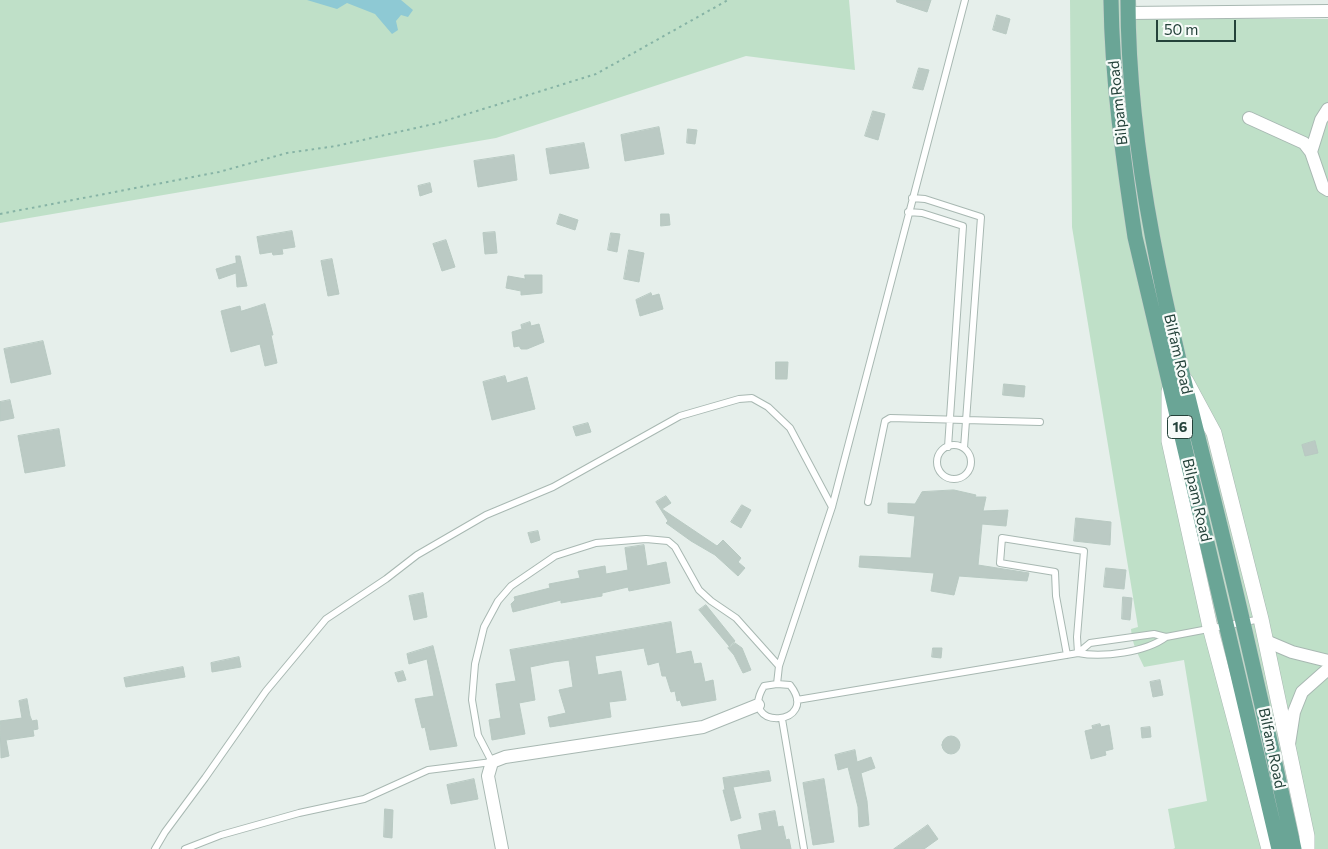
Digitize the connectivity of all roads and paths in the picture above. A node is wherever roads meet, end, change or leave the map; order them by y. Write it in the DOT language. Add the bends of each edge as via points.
graph roads {
  1 [pos="728,0"];
  2 [pos="966,0"];
  3 [pos="1111,0"];
  4 [pos="1128,6"];
  5 [pos="1328,11"];
  6 [pos="1328,109"];
  7 [pos="1249,118"];
  8 [pos="1311,152"];
  9 [pos="1328,190"];
  10 [pos="912,198"];
  11 [pos="908,212"];
  12 [pos="0,214"];
  13 [pos="1176,380"];
  14 [pos="949,418"];
  15 [pos="966,418"];
  16 [pos="1040,422"];
  17 [pos="948,446"];
  18 [pos="964,448"];
  19 [pos="868,502"];
  20 [pos="832,507"];
  21 [pos="1261,619"];
  22 [pos="1244,621"];
  23 [pos="1227,624"];
  24 [pos="1210,627"];
  25 [pos="1166,637"];
  26 [pos="1266,641"];
  27 [pos="1078,653"];
  28 [pos="1068,655"];
  29 [pos="1328,661"];
  30 [pos="779,666"];
  31 [pos="1328,669"];
  32 [pos="777,684"];
  33 [pos="797,700"];
  34 [pos="758,705"];
  35 [pos="782,719"];
  36 [pos="1289,746"];
  37 [pos="492,762"];
  38 [pos="155,849"];
  39 [pos="186,849"];
  40 [pos="502,849"];
  41 [pos="804,849"];
  42 [pos="1269,849"];
  43 [pos="1279,849"];
  44 [pos="1294,849"];
  45 [pos="1308,849"];
  1 -- 12 [label="path" via="596,74 438,123 355,143 287,153 219,172"];
  2 -- 10 [label="lane"];
  3 -- 13 [label="main road, Bilpam Road / 16" via="1125,169 1135,237"];
  4 -- 5 [label="street"];
  4 -- 13 [label="main road, Bilfam Road / 16" via="1127,37 1139,167"];
  6 -- 8 [label="street"];
  7 -- 8 [label="street" via="1304,143"];
  8 -- 9 [label="street" via="1323,187"];
  10 -- 11 [label="lane"];
  10 -- 15 [label="lane" via="925,199 981,218"];
  11 -- 14 [label="lane" via="963,226"];
  11 -- 20 [label="lane"];
  13 -- 21 [label="street" via="1206,415 1214,433"];
  13 -- 22 [label="main road, Bilfam Road / 16"];
  13 -- 23 [label="main road, Bilpam Road / 16"];
  13 -- 24 [label="street" via="1169,440"];
  14 -- 15 [label="lane"];
  14 -- 17 [label="lane"];
  14 -- 19 [label="lane" via="897,416 885,421"];
  15 -- 16 [label="lane"];
  15 -- 18 [label="lane"];
  17 -- 18 [label="lane"];
  17 -- 18 [label="lane" via="940,452 937,462 940,473 950,479 961,478 969,470 971,460"];
  20 -- 30 [label="lane"];
  20 -- 38 [label="lane" via="790,428 768,407 752,398 739,399 680,416 553,488 477,520 417,555 326,619 266,691"];
  21 -- 22 [label="lane"];
  21 -- 26 [label="street"];
  22 -- 23 [label="lane"];
  22 -- 44 [label="main road, Bilfam Road / 16"];
  23 -- 24 [label="lane"];
  23 -- 43 [label="main road, Bilpam Road / 16"];
  24 -- 25 [label="lane"];
  24 -- 42 [label="street"];
  25 -- 27 [label="lane" via="1154,634 1090,644"];
  25 -- 27 [label="lane" via="1154,646 1135,650 1092,656"];
  26 -- 29 [label="street"];
  26 -- 36 [label="street"];
  27 -- 28 [label="lane"];
  27 -- 28 [label="lane" via="1084,551 1002,538 1000,562 1055,572 1056,596"];
  28 -- 33 [label="lane"];
  30 -- 32 [label="lane"];
  30 -- 37 [label="lane" via="736,618 699,590 675,547 668,541 646,539 596,543 555,556 511,586 498,601 484,627 472,700 478,735"];
  31 -- 36 [label="street" via="1302,692 1294,712"];
  32 -- 33 [label="lane" via="790,685"];
  32 -- 34 [label="lane" via="764,686"];
  33 -- 35 [label="lane" via="790,716"];
  34 -- 35 [label="lane" via="763,714 772,719"];
  34 -- 37 [label="street" via="703,727 505,757"];
  35 -- 41 [label="lane"];
  36 -- 45 [label="street"];
  37 -- 39 [label="lane" via="428,770 364,799 299,813 221,835"];
  37 -- 40 [label="street" via="488,776"];
}
